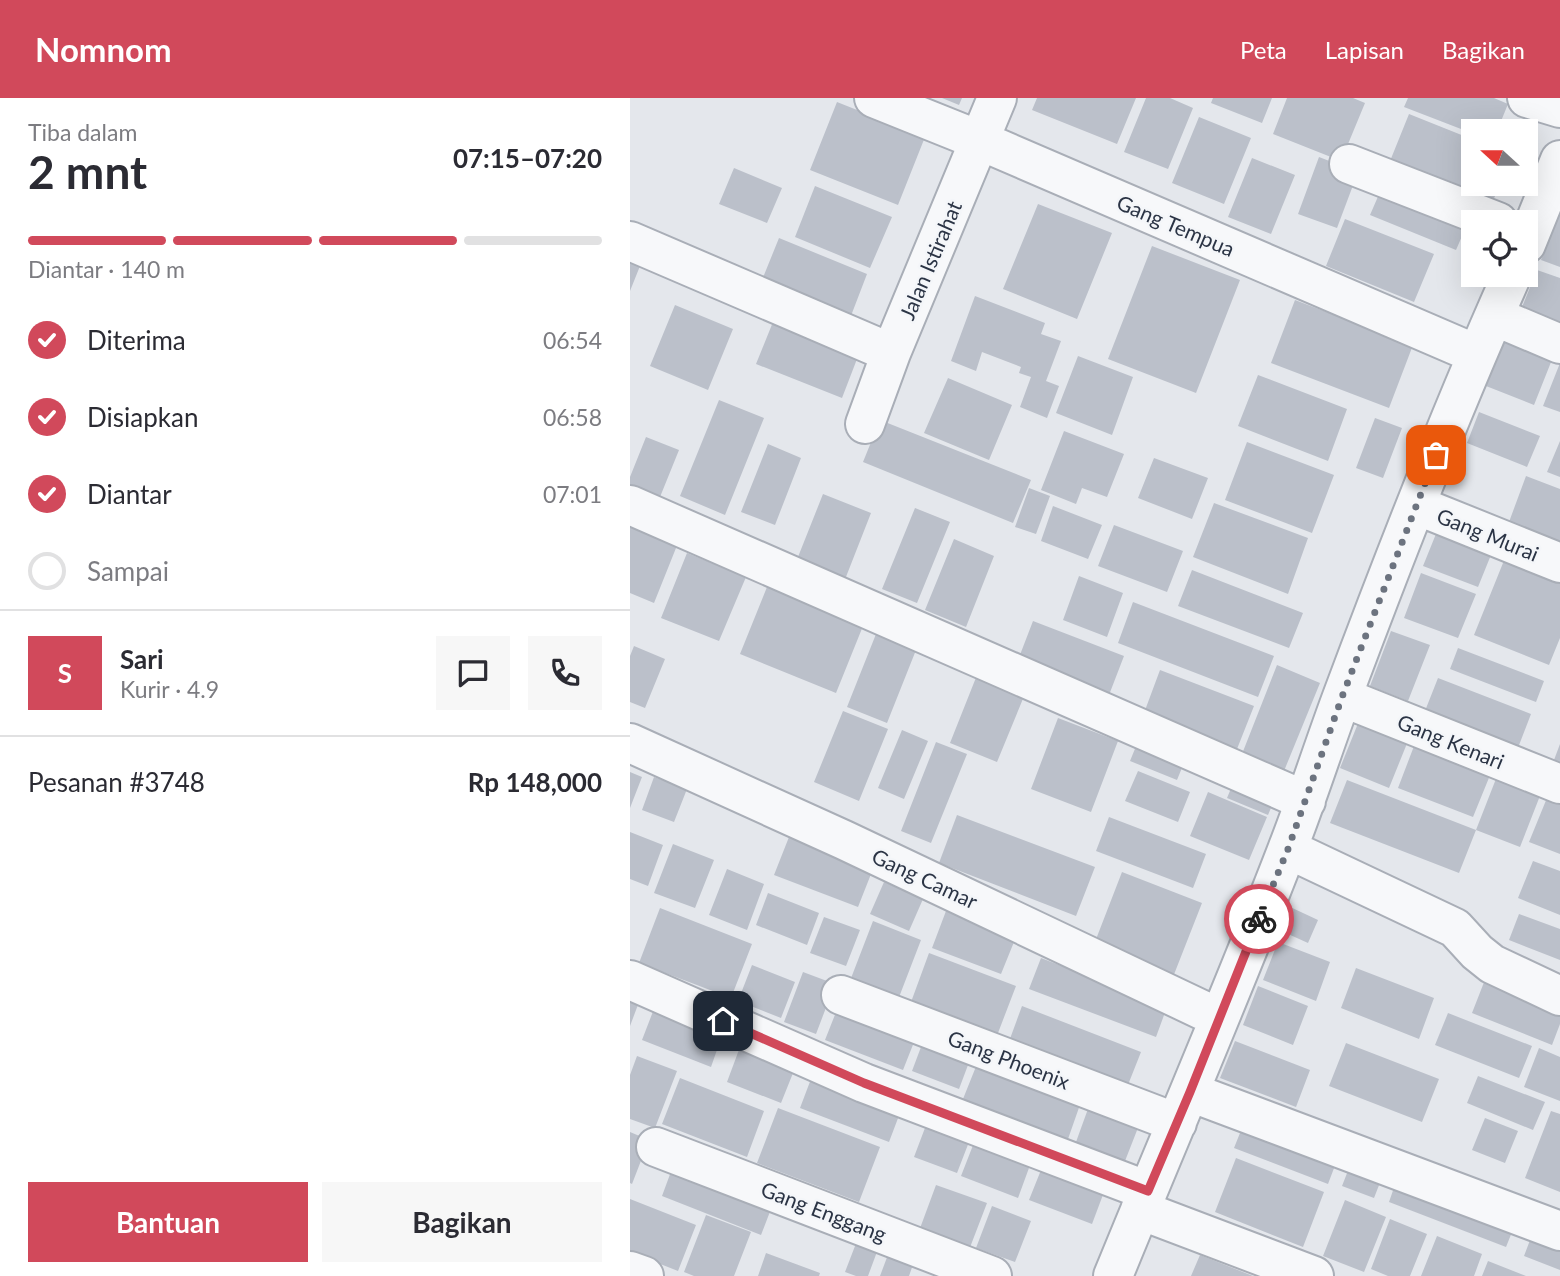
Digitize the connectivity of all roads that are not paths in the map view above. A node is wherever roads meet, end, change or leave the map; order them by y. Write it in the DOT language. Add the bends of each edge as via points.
graph roads {
  1 [pos="874,98"];
  2 [pos="997,98"];
  3 [pos="1527,98"];
  4 [pos="1560,108"];
  5 [pos="981,141"];
  6 [pos="1560,160"];
  7 [pos="1349,164"];
  8 [pos="1554,198"];
  9 [pos="1461,210"];
  10 [pos="1538,215"];
  11 [pos="630,241"];
  12 [pos="1507,287"];
  13 [pos="1494,316"];
  14 [pos="1560,344"];
  15 [pos="891,353"];
  16 [pos="1476,354"];
  17 [pos="865,424"];
  18 [pos="630,505"];
  19 [pos="1416,505"];
  20 [pos="1560,563"];
  21 [pos="1342,697"];
  22 [pos="630,743"];
  23 [pos="1560,784"];
  24 [pos="1306,801"];
  25 [pos="1288,849"];
  26 [pos="630,980"];
  27 [pos="841,995"];
  28 [pos="1560,996"];
  29 [pos="1219,1018"];
  30 [pos="1183,1108"];
  31 [pos="656,1147"];
  32 [pos="1144,1200"];
  33 [pos="1560,1231"];
  34 [pos="630,1271"];
  35 [pos="644,1276"];
  36 [pos="992,1276"];
  37 [pos="1113,1276"];
  38 [pos="1314,1276"];
  1 -- 5 [label="street, Gang Tempua"];
  2 -- 5 [label="street, Jalan Istirahat"];
  3 -- 4 [label="street"];
  5 -- 15 [label="street, Jalan Istirahat"];
  5 -- 16 [label="street, Gang Tempua"];
  6 -- 8 [label="street"];
  7 -- 9 [label="street"];
  8 -- 10 [label="street"];
  11 -- 15 [label="street"];
  12 -- 13 [label="street"];
  13 -- 14 [label="street"];
  13 -- 16 [label="street"];
  15 -- 17 [label="street, Jalan Istirahat"];
  16 -- 19 [label="street"];
  18 -- 24 [label="street"];
  19 -- 20 [label="street, Gang Murai"];
  19 -- 21 [label="street"];
  21 -- 23 [label="street, Gang Kenari"];
  21 -- 24 [label="street"];
  22 -- 29 [label="street, Gang Camar"];
  24 -- 25 [label="street"];
  25 -- 28 [label="street" via="1455,928 1492,964"];
  25 -- 29 [label="street"];
  26 -- 32 [label="street"];
  27 -- 30 [label="street, Gang Phoenix"];
  29 -- 30 [label="street"];
  30 -- 32 [label="street"];
  30 -- 33 [label="street, Gang Phoenix"];
  31 -- 36 [label="street, Gang Enggang"];
  32 -- 37 [label="street"];
  32 -- 38 [label="street"];
  34 -- 35 [label="street"];
}
